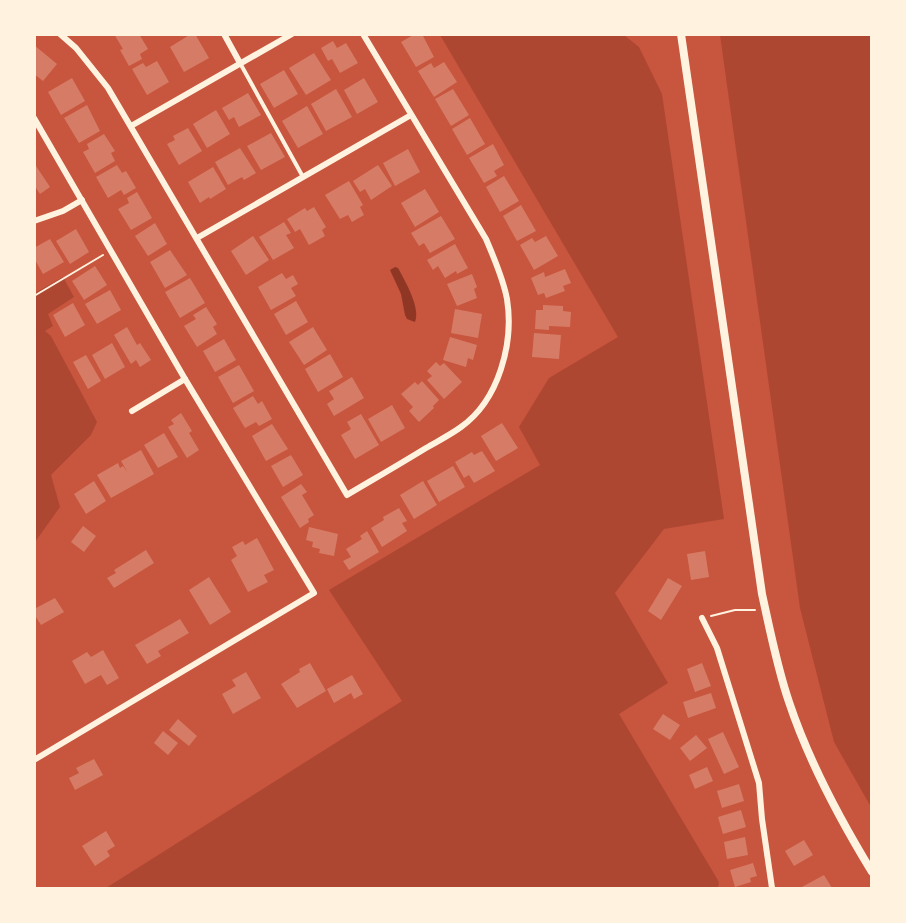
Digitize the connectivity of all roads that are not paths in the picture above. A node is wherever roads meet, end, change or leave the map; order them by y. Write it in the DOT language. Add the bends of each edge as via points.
graph roads {
  1 [pos="60,34"];
  2 [pos="224,34"];
  3 [pos="292,34"];
  4 [pos="363,34"];
  5 [pos="681,34"];
  6 [pos="240,63"];
  7 [pos="411,115"];
  8 [pos="34,118"];
  9 [pos="131,126"];
  10 [pos="303,177"];
  11 [pos="82,200"];
  12 [pos="34,221"];
  13 [pos="196,238"];
  14 [pos="185,379"];
  15 [pos="132,411"];
  16 [pos="702,618"];
  17 [pos="34,760"];
  18 [pos="872,872"];
  19 [pos="772,888"];
  1 -- 9 [label="street" via="93,68"];
  2 -- 6 [label="street"];
  3 -- 6 [label="street"];
  4 -- 7 [label="street"];
  5 -- 18 [label="street" via="770,633 806,748 834,807"];
  6 -- 9 [label="street"];
  6 -- 10 [label="lane"];
  7 -- 10 [label="street"];
  7 -- 13 [label="street" via="495,259 507,300 504,356 488,397 463,426 347,495"];
  8 -- 11 [label="street"];
  9 -- 13 [label="street"];
  10 -- 13 [label="street"];
  11 -- 12 [label="street"];
  11 -- 14 [label="street"];
  14 -- 15 [label="street"];
  14 -- 17 [label="street" via="314,593"];
  16 -- 19 [label="street" via="717,648 755,765"];
}
